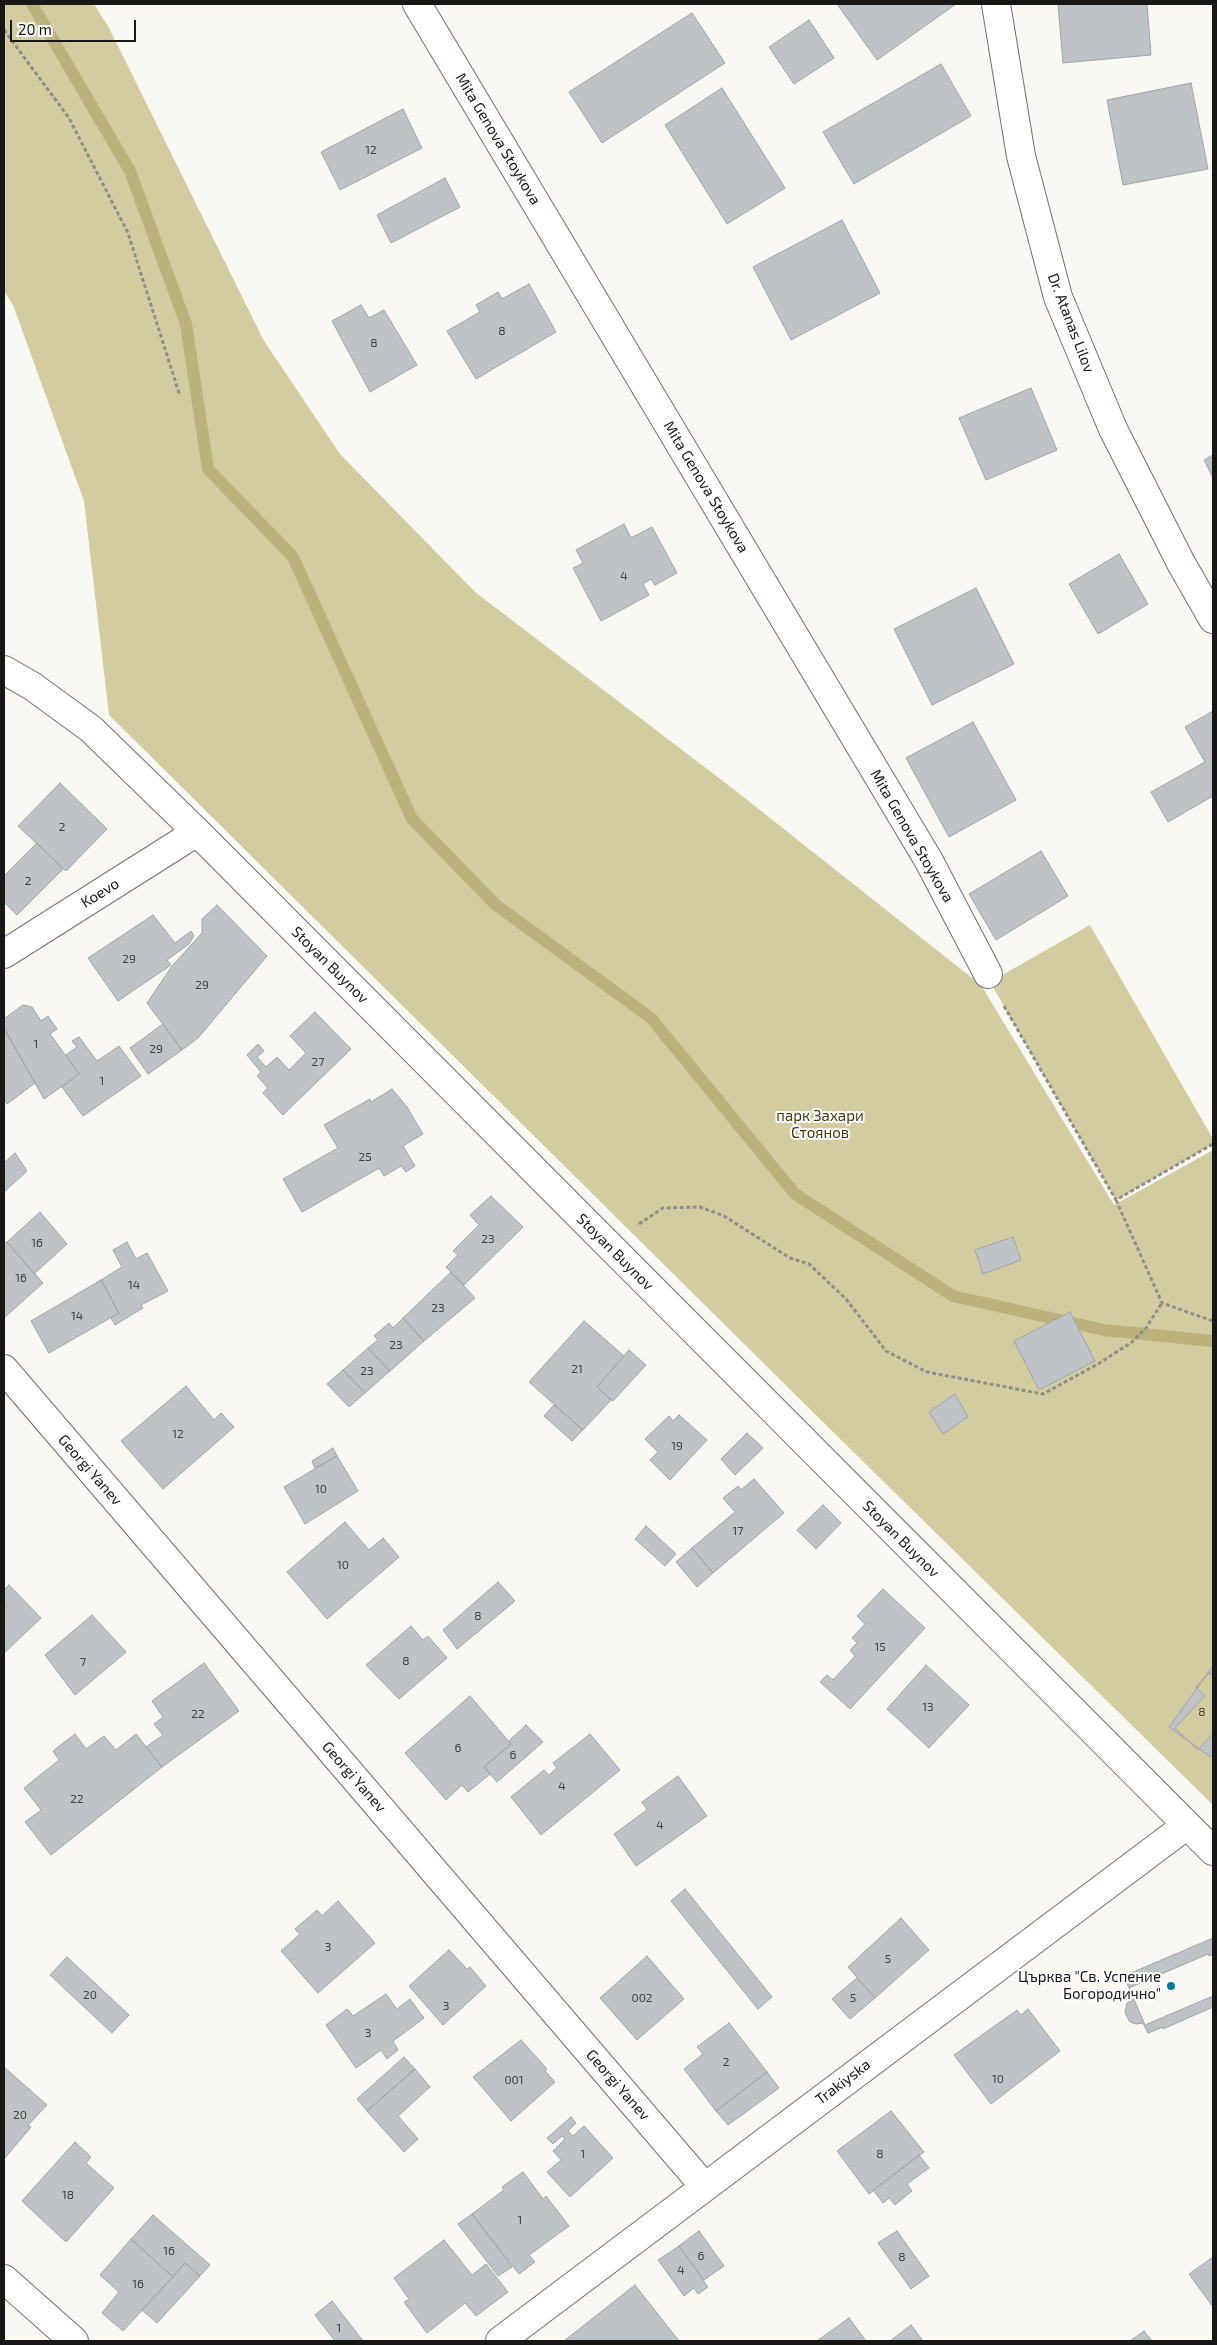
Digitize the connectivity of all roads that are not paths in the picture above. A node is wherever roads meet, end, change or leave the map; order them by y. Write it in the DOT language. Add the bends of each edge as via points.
graph roads {
  1 [pos="418,4"];
  2 [pos="996,4"];
  3 [pos="1213,619"];
  4 [pos="4,670"];
  5 [pos="197,832"];
  6 [pos="4,954"];
  7 [pos="988,974"];
  8 [pos="4,1369"];
  9 [pos="1187,1825"];
  10 [pos="1213,1851"];
  11 [pos="704,2186"];
  12 [pos="4,2279"];
  13 [pos="74,2341"];
  14 [pos="500,2341"];
  1 -- 7 [label="street, Mita Genova Stoykova" via="929,861"];
  2 -- 3 [label="street, Dr. Atanas Lilov" via="1021,156 1058,297 1113,429"];
  4 -- 5 [label="street, Stoyan Buynov" via="91,729"];
  5 -- 6 [label="street, Koevo"];
  5 -- 9 [label="street, Stoyan Buynov"];
  8 -- 11 [label="street, Georgi Yanev"];
  9 -- 10 [label="street, Stoyan Buynov"];
  9 -- 11 [label="street, Trakiyska"];
  11 -- 14 [label="street, Trakiyska"];
  12 -- 13 [label="street"];
}
